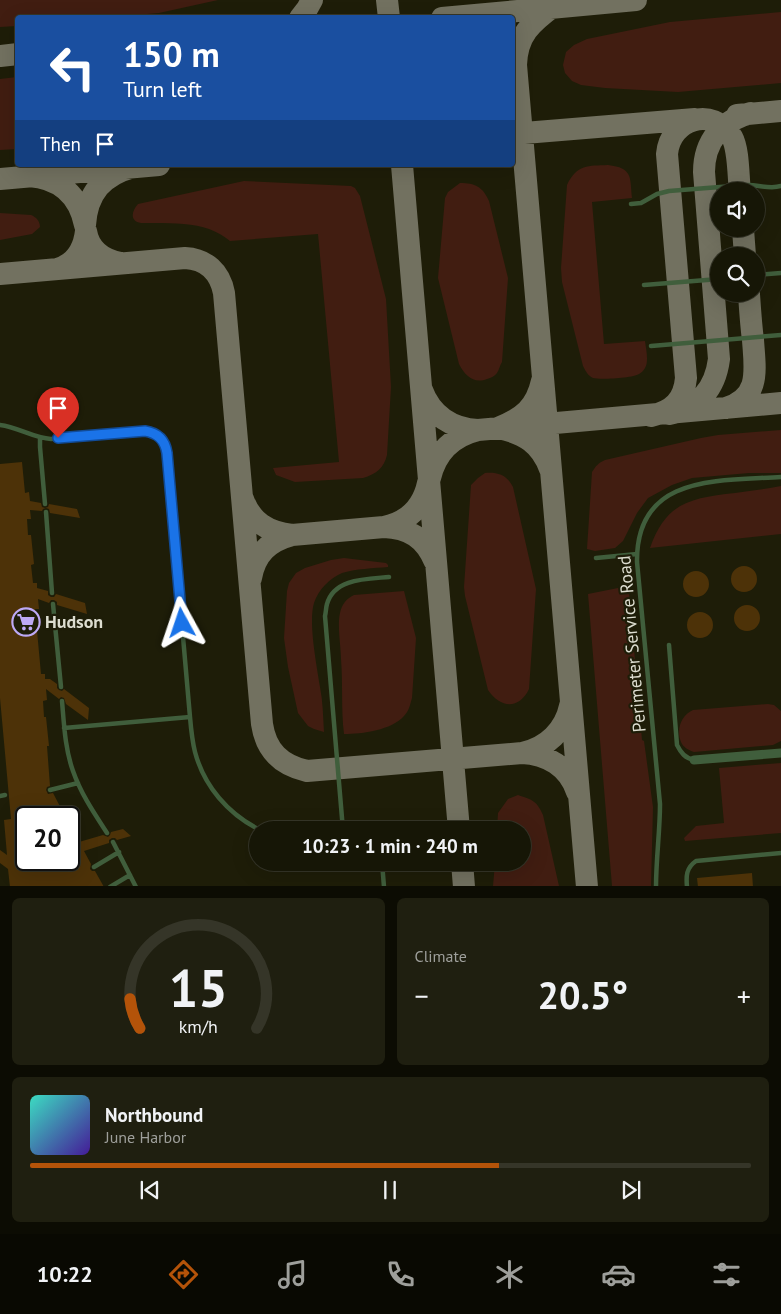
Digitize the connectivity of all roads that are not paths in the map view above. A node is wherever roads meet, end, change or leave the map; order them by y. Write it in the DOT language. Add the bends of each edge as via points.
graph roads {
  1 [pos="781,186"];
  2 [pos="631,204"];
  3 [pos="781,273"];
  4 [pos="765,274"];
  5 [pos="710,279"];
  6 [pos="644,285"];
  7 [pos="781,335"];
  8 [pos="651,346"];
  9 [pos="0,425"];
  10 [pos="40,437"];
  11 [pos="781,477"];
  12 [pos="45,504"];
  13 [pos="46,512"];
  14 [pos="637,554"];
  15 [pos="596,558"];
  16 [pos="389,577"];
  17 [pos="52,593"];
  18 [pos="53,604"];
  19 [pos="669,645"];
  20 [pos="61,687"];
  21 [pos="62,701"];
  22 [pos="190,717"];
  23 [pos="64,728"];
  24 [pos="781,753"];
  25 [pos="694,760"];
  26 [pos="78,783"];
  27 [pos="50,790"];
  28 [pos="342,821"];
  29 [pos="249,824"];
  30 [pos="107,833"];
  31 [pos="113,842"];
  32 [pos="119,852"];
  33 [pos="781,853"];
  34 [pos="94,867"];
  35 [pos="383,871"];
  36 [pos="130,875"];
  37 [pos="110,886"];
  38 [pos="136,886"];
  39 [pos="384,886"];
  40 [pos="656,886"];
  41 [pos="687,886"];
  1 -- 2 [label="lane" via="745,184 670,191"];
  3 -- 4 [label="lane"];
  5 -- 6 [label="lane"];
  7 -- 8 [label="lane"];
  9 -- 10 [label="lane"];
  10 -- 12 [label="lane"];
  10 -- 22 [label="lane" via="51,439 145,431 158,435 165,444"];
  11 -- 14 [label="lane, Perimeter Service Road" via="704,482 675,491 652,510 640,535"];
  13 -- 17 [label="lane"];
  14 -- 15 [label="lane"];
  14 -- 40 [label="lane, Perimeter Service Road" via="660,804"];
  16 -- 28 [label="lane" via="354,580 342,585 332,593 327,603"];
  18 -- 20 [label="lane"];
  19 -- 25 [label="lane" via="677,745 682,754"];
  21 -- 23 [label="lane"];
  22 -- 23 [label="lane"];
  22 -- 29 [label="lane" via="195,753 208,782 220,800"];
  23 -- 26 [label="lane"];
  24 -- 25 [label="street"];
  26 -- 27 [label="lane"];
  26 -- 30 [label="lane"];
  31 -- 32 [label="lane"];
  32 -- 34 [label="lane"];
  32 -- 36 [label="lane"];
  33 -- 41 [label="lane" via="696,861 687,872"];
  35 -- 39 [label="lane"];
  36 -- 37 [label="lane"];
  36 -- 38 [label="lane"];
}
